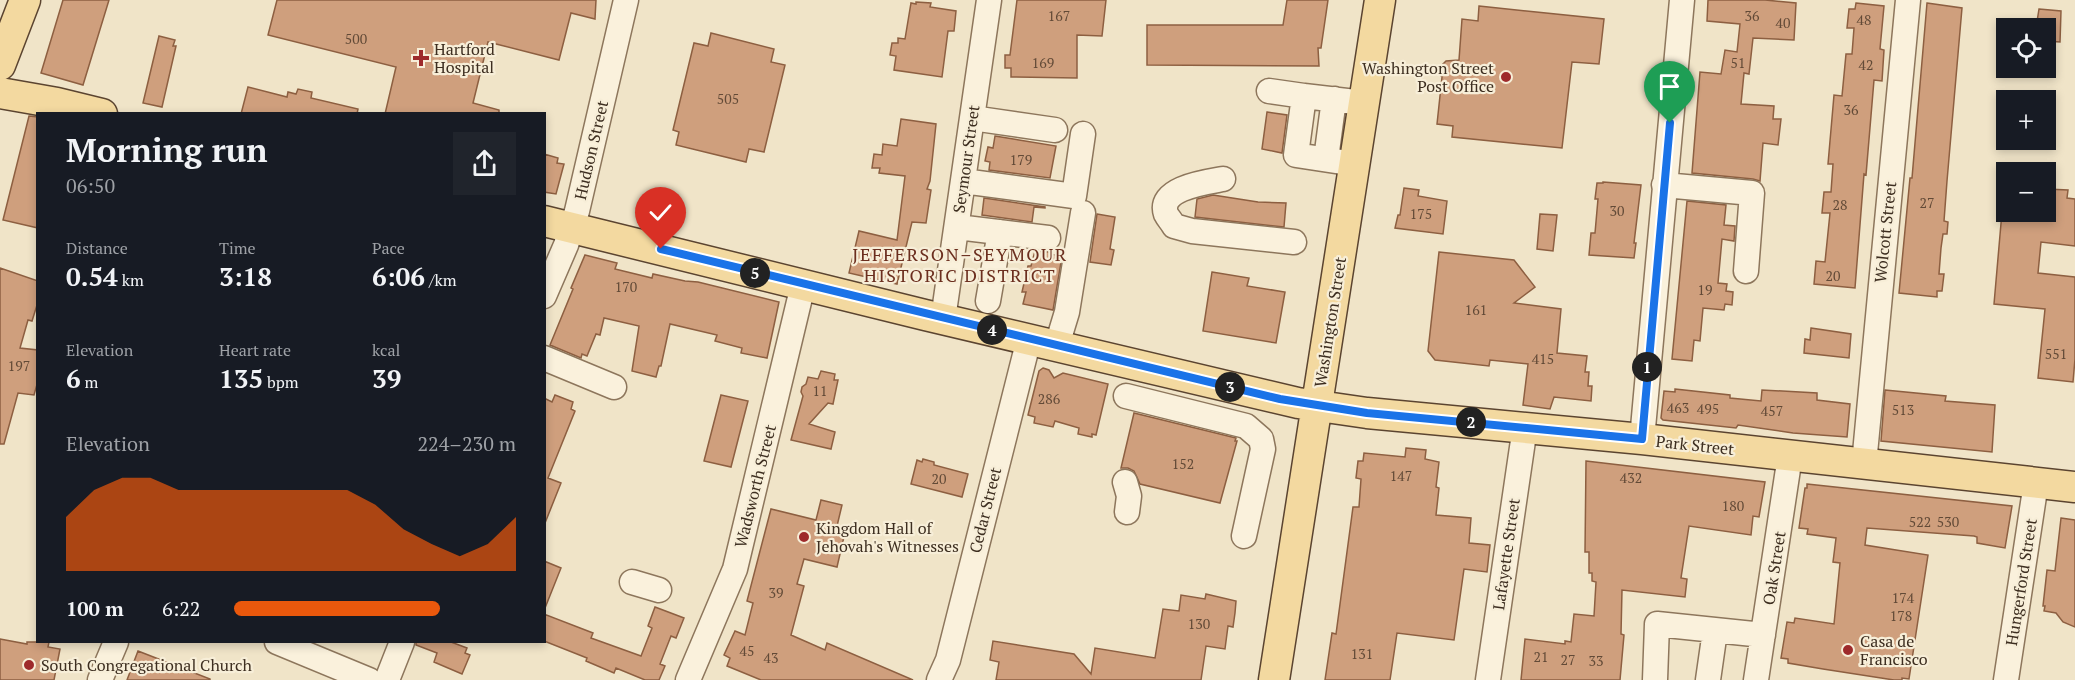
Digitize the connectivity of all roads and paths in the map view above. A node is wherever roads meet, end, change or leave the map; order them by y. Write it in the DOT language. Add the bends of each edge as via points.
graph roads {
  1 [pos="25,0"];
  2 [pos="626,0"];
  3 [pos="989,0"];
  4 [pos="1380,0"];
  5 [pos="1682,0"];
  6 [pos="1908,0"];
  7 [pos="0,65"];
  8 [pos="1269,91"];
  9 [pos="0,93"];
  10 [pos="1304,96"];
  11 [pos="1334,99"];
  12 [pos="1364,103"];
  13 [pos="92,112"];
  14 [pos="972,118"];
  15 [pos="1055,130"];
  16 [pos="1083,134"];
  17 [pos="1326,159"];
  18 [pos="1354,164"];
  19 [pos="1223,179"];
  20 [pos="963,181"];
  21 [pos="1664,185"];
  22 [pos="1083,213"];
  23 [pos="558,224"];
  24 [pos="957,227"];
  25 [pos="1000,232"];
  26 [pos="1048,238"];
  27 [pos="1294,242"];
  28 [pos="1746,271"];
  29 [pos="803,285"];
  30 [pos="546,286"];
  31 [pos="988,301"];
  32 [pos="944,319"];
  33 [pos="1043,342"];
  34 [pos="546,359"];
  35 [pos="614,387"];
  36 [pos="1126,396"];
  37 [pos="1317,406"];
  38 [pos="1525,427"];
  39 [pos="1642,439"];
  40 [pos="1790,456"];
  41 [pos="1864,464"];
  42 [pos="1118,473"];
  43 [pos="2036,483"];
  44 [pos="2075,487"];
  45 [pos="1127,512"];
  46 [pos="1244,536"];
  47 [pos="632,582"];
  48 [pos="659,590"];
  49 [pos="1715,631"];
  50 [pos="1763,635"];
  51 [pos="116,643"];
  52 [pos="279,643"];
  53 [pos="402,643"];
  54 [pos="100,680"];
  55 [pos="369,680"];
  56 [pos="387,680"];
  57 [pos="688,680"];
  58 [pos="939,680"];
  59 [pos="1274,680"];
  60 [pos="1488,680"];
  61 [pos="1655,680"];
  62 [pos="1708,680"];
  63 [pos="1756,680"];
  64 [pos="2006,680"];
  1 -- 7 [label="main road"];
  2 -- 23 [label="street, Hudson Street" via="577,212"];
  3 -- 14 [label="street, Seymour Street"];
  4 -- 12 [label="main road, Washington Street"];
  5 -- 21 [label="street"];
  6 -- 41 [label="street, Wolcott Street"];
  8 -- 10 [label="street"];
  9 -- 13 [label="main road"];
  10 -- 11 [label="street"];
  10 -- 17 [label="street" via="1296,155"];
  11 -- 12 [label="street"];
  11 -- 17 [label="street"];
  12 -- 18 [label="main road, Washington Street"];
  14 -- 15 [label="street"];
  14 -- 20 [label="street, Seymour Street"];
  16 -- 20 [label="street" via="1074,196"];
  17 -- 18 [label="street"];
  18 -- 37 [label="main road, Washington Street"];
  19 -- 27 [label="street" via="1176,191 1167,200 1166,212 1174,226"];
  20 -- 24 [label="street, Seymour Street"];
  21 -- 28 [label="street" via="1752,193"];
  21 -- 39 [label="street"];
  22 -- 33 [label="street, Cedar Street" via="1067,312"];
  23 -- 29 [label="main road, Park Street"];
  23 -- 30 [label="street, Hudson Street"];
  24 -- 25 [label="street"];
  24 -- 32 [label="street, Seymour Street"];
  25 -- 26 [label="street"];
  25 -- 31 [label="street"];
  29 -- 32 [label="main road, Park Street"];
  29 -- 57 [label="street, Wadsworth Street" via="735,569"];
  32 -- 33 [label="main road, Park Street"];
  33 -- 37 [label="main road, Park Street"];
  33 -- 58 [label="street, Cedar Street"];
  34 -- 35 [label="street"];
  36 -- 46 [label="street" via="1246,426 1261,439 1263,449"];
  37 -- 38 [label="main road, Park Street"];
  37 -- 59 [label="main road, Washington Street"];
  38 -- 39 [label="main road, Park Street"];
  38 -- 60 [label="street, Lafayette Street"];
  39 -- 40 [label="main road, Park Street"];
  40 -- 41 [label="main road, Park Street"];
  40 -- 50 [label="street, Oak Street"];
  41 -- 43 [label="main road, Park Street"];
  42 -- 45 [label="street" via="1129,496"];
  43 -- 44 [label="main road, Park Street"];
  43 -- 64 [label="street, Hungerford Street"];
  47 -- 48 [label="street"];
  49 -- 50 [label="street"];
  49 -- 61 [label="street" via="1657,624"];
  49 -- 62 [label="street"];
  50 -- 63 [label="street, Oak Street"];
  51 -- 54 [label="street"];
  52 -- 55 [label="street"];
  53 -- 56 [label="street"];
}
